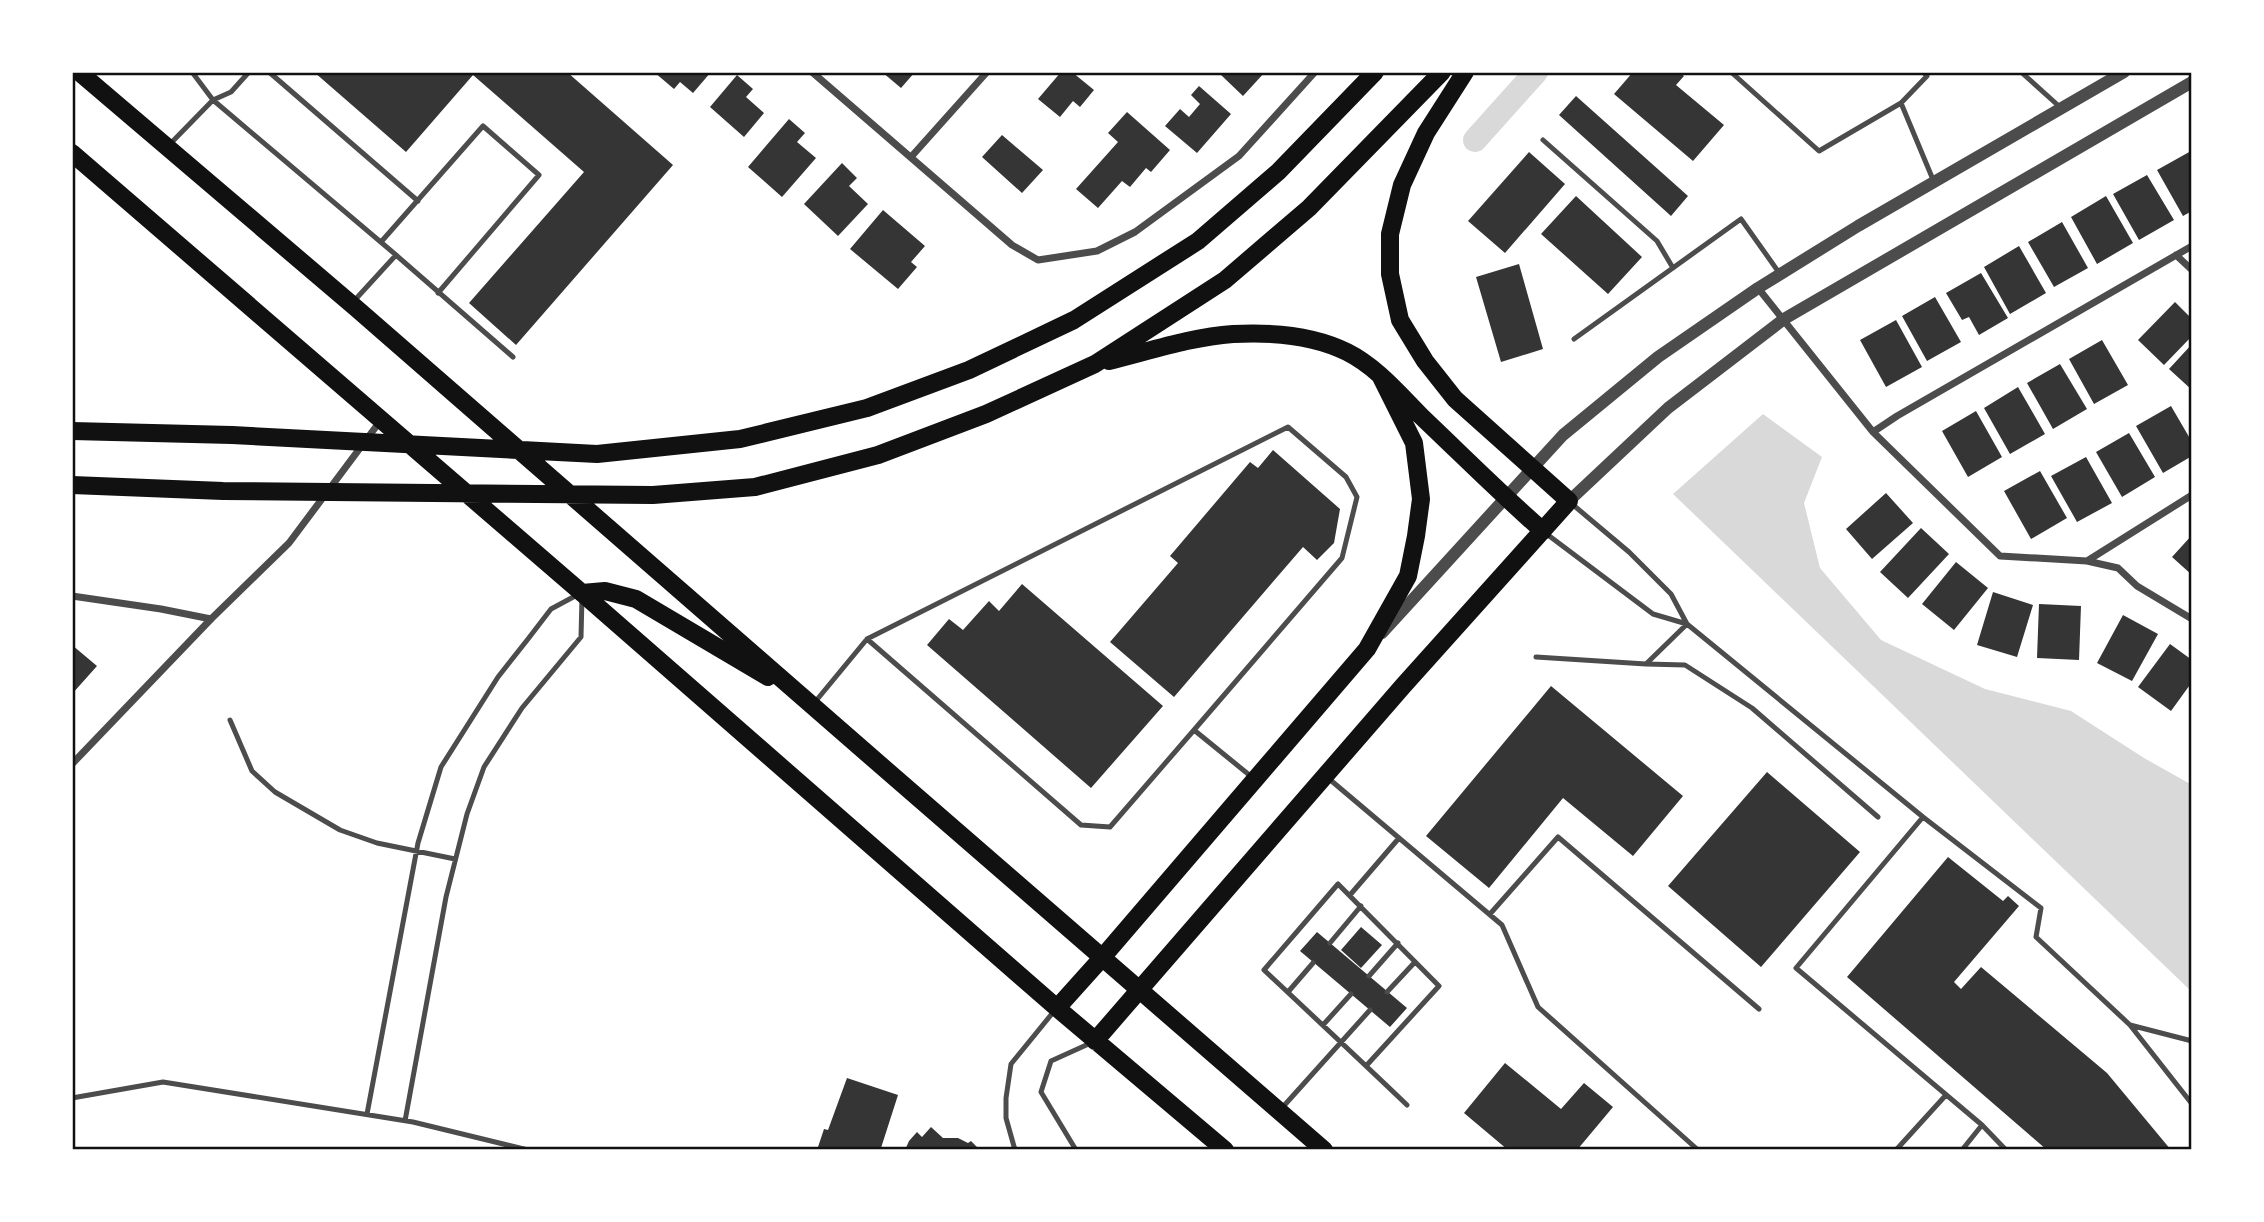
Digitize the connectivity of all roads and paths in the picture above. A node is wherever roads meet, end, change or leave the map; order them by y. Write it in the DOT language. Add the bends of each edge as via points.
graph roads {
  1 [pos="79,72"];
  2 [pos="192,72"];
  3 [pos="249,72"];
  4 [pos="269,72"];
  5 [pos="812,72"];
  6 [pos="987,72"];
  7 [pos="1315,72"];
  8 [pos="1375,72"];
  9 [pos="1442,72"];
  10 [pos="1465,72"];
  11 [pos="1731,72"];
  12 [pos="2021,72"];
  13 [pos="2124,72"];
  14 [pos="1927,73"];
  15 [pos="2192,82"];
  16 [pos="213,100"];
  17 [pos="1901,103"];
  18 [pos="2061,108"];
  19 [pos="1543,140"];
  20 [pos="167,148"];
  21 [pos="72,153"];
  22 [pos="911,157"];
  23 [pos="1934,182"];
  24 [pos="418,201"];
  25 [pos="381,242"];
  26 [pos="2192,246"];
  27 [pos="396,255"];
  28 [pos="2176,255"];
  29 [pos="1673,268"];
  30 [pos="2192,270"];
  31 [pos="1780,274"];
  32 [pos="1758,288"];
  33 [pos="438,293"];
  34 [pos="351,304"];
  35 [pos="1784,320"];
  36 [pos="1574,339"];
  37 [pos="513,357"];
  38 [pos="1095,364"];
  39 [pos="1380,375"];
  40 [pos="381,419"];
  41 [pos="72,431"];
  42 [pos="1873,432"];
  43 [pos="1533,467"];
  44 [pos="72,485"];
  45 [pos="2192,495"];
  46 [pos="1505,498"];
  47 [pos="1569,501"];
  48 [pos="1543,531"];
  49 [pos="2087,561"];
  50 [pos="582,593"];
  51 [pos="72,596"];
  52 [pos="2192,619"];
  53 [pos="211,620"];
  54 [pos="1687,624"];
  55 [pos="867,639"];
  56 [pos="1367,649"];
  57 [pos="1536,657"];
  58 [pos="1646,664"];
  59 [pos="810,703"];
  60 [pos="230,720"];
  61 [pos="1194,730"];
  62 [pos="72,764"];
  63 [pos="1325,775"];
  64 [pos="1256,780"];
  65 [pos="1878,817"];
  66 [pos="1923,817"];
  67 [pos="1399,838"];
  68 [pos="416,851"];
  69 [pos="455,859"];
  70 [pos="1350,895"];
  71 [pos="1361,905"];
  72 [pos="1490,914"];
  73 [pos="1330,943"];
  74 [pos="1398,943"];
  75 [pos="1101,959"];
  76 [pos="1313,962"];
  77 [pos="1415,962"];
  78 [pos="1369,976"];
  79 [pos="1139,991"];
  80 [pos="1288,992"];
  81 [pos="1387,992"];
  82 [pos="1351,994"];
  83 [pos="1057,1007"];
  84 [pos="1759,1009"];
  85 [pos="1370,1010"];
  86 [pos="1323,1025"];
  87 [pos="2130,1025"];
  88 [pos="1095,1041"];
  89 [pos="2192,1041"];
  90 [pos="1341,1042"];
  91 [pos="1366,1066"];
  92 [pos="1946,1095"];
  93 [pos="72,1098"];
  94 [pos="2192,1104"];
  95 [pos="1407,1105"];
  96 [pos="1279,1112"];
  97 [pos="367,1114"];
  98 [pos="405,1121"];
  99 [pos="1983,1125"];
  100 [pos="527,1150"];
  101 [pos="1015,1150"];
  102 [pos="1076,1150"];
  103 [pos="1225,1150"];
  104 [pos="1324,1150"];
  105 [pos="1698,1150"];
  106 [pos="1896,1150"];
  107 [pos="1962,1150"];
  108 [pos="2006,1150"];
  1 -- 20 [label="main road"];
  2 -- 16 [label="lane"];
  3 -- 16 [label="lane" via="231,92"];
  4 -- 24 [label="lane"];
  5 -- 22 [label="street"];
  6 -- 22 [label="street"];
  7 -- 22 [label="street" via="1239,156 1135,232 1097,251 1038,260 1012,245"];
  8 -- 41 [label="main road" via="1278,172 1198,242 1074,320 970,370 867,408 740,439 597,454"];
  9 -- 38 [label="main road" via="1309,208 1225,280"];
  10 -- 43 [label="main road" via="1426,133 1402,185 1390,234 1390,274 1401,320 1424,361 1455,399"];
  11 -- 17 [label="lane" via="1819,151"];
  12 -- 18 [label="lane"];
  13 -- 18 [label="street"];
  14 -- 17 [label="lane"];
  15 -- 35 [label="street"];
  16 -- 20 [label="lane"];
  16 -- 25 [label="lane"];
  17 -- 23 [label="lane"];
  18 -- 23 [label="street"];
  19 -- 29 [label="lane" via="1657,240"];
  20 -- 34 [label="main road"];
  21 -- 40 [label="main road"];
  23 -- 31 [label="street"];
  24 -- 25 [label="lane"];
  24 -- 33 [label="lane" via="483,126 539,175"];
  25 -- 27 [label="lane"];
  26 -- 28 [label="street"];
  27 -- 33 [label="lane"];
  27 -- 34 [label="lane"];
  28 -- 30 [label="street"];
  28 -- 42 [label="street"];
  29 -- 31 [label="lane" via="1741,219"];
  29 -- 36 [label="lane"];
  31 -- 32 [label="street"];
  32 -- 35 [label="street"];
  32 -- 43 [label="street" via="1658,357 1563,435"];
  33 -- 37 [label="lane"];
  34 -- 59 [label="main road"];
  35 -- 42 [label="street"];
  35 -- 47 [label="street" via="1668,408"];
  38 -- 39 [label="main road" via="1233,334 1279,334 1320,341 1349,353"];
  38 -- 44 [label="main road" via="986,414 878,455 755,488 653,495"];
  39 -- 46 [label="main road"];
  39 -- 56 [label="main road" via="1414,443 1421,499 1408,576"];
  40 -- 50 [label="main road"];
  40 -- 53 [label="street" via="289,543"];
  42 -- 49 [label="street" via="2000,556"];
  43 -- 46 [label="street"];
  43 -- 47 [label="main road"];
  45 -- 49 [label="street"];
  46 -- 48 [label="main road"];
  46 -- 56 [label="street"];
  47 -- 48 [label="main road"];
  47 -- 54 [label="lane" via="1671,594"];
  48 -- 54 [label="lane" via="1653,614"];
  48 -- 63 [label="main road"];
  49 -- 52 [label="street" via="2118,568 2137,586"];
  50 -- 59 [label="main road" via="605,591 636,599"];
  50 -- 68 [label="lane" via="551,609 491,689 441,767"];
  50 -- 69 [label="lane" via="581,637 522,708 484,767"];
  50 -- 83 [label="main road"];
  51 -- 53 [label="street"];
  53 -- 62 [label="street"];
  54 -- 58 [label="lane"];
  54 -- 66 [label="lane"];
  55 -- 59 [label="lane"];
  55 -- 61 [label="lane" via="1081,825 1111,827"];
  55 -- 61 [label="lane" via="1288,427 1346,477 1357,497 1342,558"];
  56 -- 64 [label="main road"];
  57 -- 58 [label="lane"];
  58 -- 65 [label="lane" via="1685,665 1741,701"];
  59 -- 75 [label="main road"];
  60 -- 68 [label="lane" via="253,771 275,792 340,830"];
  61 -- 64 [label="lane"];
  63 -- 67 [label="lane"];
  63 -- 79 [label="main road"];
  64 -- 75 [label="main road"];
  66 -- 87 [label="lane" via="2041,908 2036,937"];
  66 -- 92 [label="lane" via="1796,968"];
  67 -- 70 [label="lane"];
  67 -- 72 [label="lane"];
  68 -- 69 [label="lane"];
  68 -- 97 [label="lane"];
  69 -- 98 [label="lane"];
  70 -- 71 [label="lane"];
  70 -- 80 [label="lane" via="1338,884 1264,970"];
  71 -- 73 [label="lane"];
  71 -- 74 [label="lane"];
  72 -- 84 [label="lane" via="1558,837"];
  72 -- 105 [label="lane" via="1502,925 1538,1007"];
  74 -- 77 [label="lane"];
  74 -- 78 [label="lane"];
  75 -- 79 [label="main road"];
  75 -- 83 [label="main road"];
  76 -- 80 [label="lane"];
  77 -- 81 [label="lane"];
  77 -- 91 [label="lane" via="1439,986"];
  79 -- 88 [label="main road"];
  79 -- 96 [label="main road"];
  80 -- 86 [label="lane"];
  82 -- 86 [label="lane"];
  83 -- 88 [label="main road"];
  83 -- 101 [label="lane" via="1011,1064 1006,1118"];
  85 -- 90 [label="lane"];
  86 -- 90 [label="lane"];
  87 -- 89 [label="lane"];
  87 -- 94 [label="lane"];
  88 -- 102 [label="lane" via="1051,1061 1041,1092"];
  88 -- 103 [label="main road"];
  90 -- 91 [label="lane"];
  90 -- 96 [label="lane"];
  91 -- 95 [label="lane"];
  92 -- 99 [label="lane"];
  92 -- 106 [label="lane"];
  93 -- 97 [label="lane" via="163,1082"];
  96 -- 104 [label="main road"];
  97 -- 98 [label="lane"];
  98 -- 100 [label="lane"];
  99 -- 107 [label="lane"];
  99 -- 108 [label="lane"];
}
